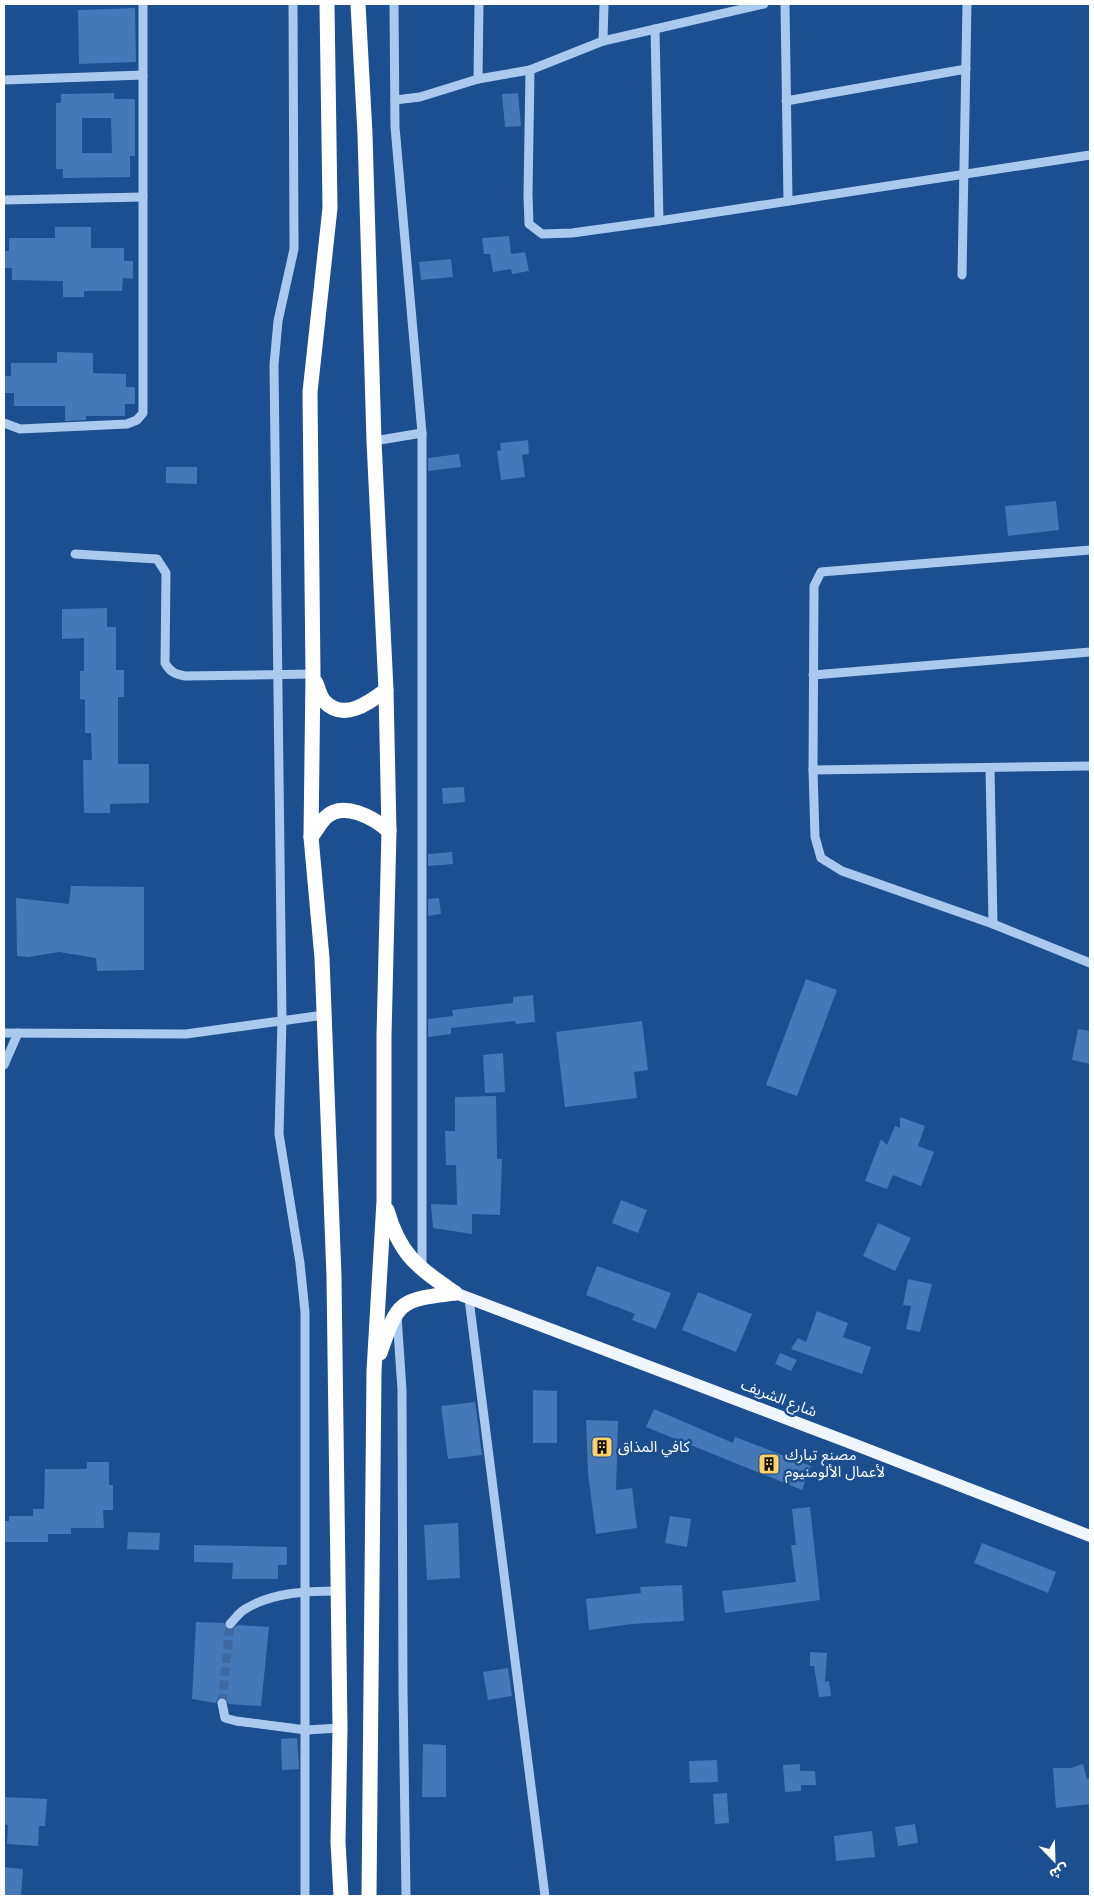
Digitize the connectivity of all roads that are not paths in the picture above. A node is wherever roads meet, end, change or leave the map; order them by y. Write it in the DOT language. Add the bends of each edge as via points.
graph roads {
  1 [pos="143,4"];
  2 [pos="293,4"];
  3 [pos="328,4"];
  4 [pos="358,4"];
  5 [pos="394,4"];
  6 [pos="479,4"];
  7 [pos="604,4"];
  8 [pos="764,4"];
  9 [pos="785,4"];
  10 [pos="967,4"];
  11 [pos="744,6"];
  12 [pos="654,29"];
  13 [pos="603,41"];
  14 [pos="966,69"];
  15 [pos="530,70"];
  16 [pos="143,76"];
  17 [pos="478,79"];
  18 [pos="4,80"];
  19 [pos="395,100"];
  20 [pos="786,101"];
  21 [pos="1090,155"];
  22 [pos="964,173"];
  23 [pos="143,198"];
  24 [pos="4,200"];
  25 [pos="788,201"];
  26 [pos="659,221"];
  27 [pos="962,275"];
  28 [pos="4,423"];
  29 [pos="422,433"];
  30 [pos="374,441"];
  31 [pos="1090,550"];
  32 [pos="75,554"];
  33 [pos="1090,652"];
  34 [pos="276,674"];
  35 [pos="313,674"];
  36 [pos="813,674"];
  37 [pos="386,690"];
  38 [pos="1090,766"];
  39 [pos="990,768"];
  40 [pos="813,770"];
  41 [pos="389,831"];
  42 [pos="312,837"];
  43 [pos="993,924"];
  44 [pos="1090,963"];
  45 [pos="324,1015"];
  46 [pos="282,1020"];
  47 [pos="4,1033"];
  48 [pos="18,1033"];
  49 [pos="4,1065"];
  50 [pos="384,1201"];
  51 [pos="422,1269"];
  52 [pos="462,1296"];
  53 [pos="397,1311"];
  54 [pos="374,1371"];
  55 [pos="1090,1536"];
  56 [pos="339,1591"];
  57 [pos="306,1592"];
  58 [pos="230,1624"];
  59 [pos="222,1703"];
  60 [pos="340,1728"];
  61 [pos="306,1730"];
  62 [pos="305,1896"];
  63 [pos="341,1896"];
  64 [pos="369,1896"];
  65 [pos="406,1896"];
  66 [pos="544,1896"];
  1 -- 16 [label="street"];
  2 -- 34 [label="street" via="294,249 278,321 274,365"];
  3 -- 35 [label="highway" via="330,208 310,392"];
  4 -- 30 [label="highway"];
  5 -- 19 [label="street"];
  6 -- 17 [label="street"];
  7 -- 13 [label="street"];
  8 -- 11 [label="street"];
  9 -- 20 [label="street"];
  10 -- 14 [label="street"];
  11 -- 12 [label="street"];
  12 -- 13 [label="street"];
  12 -- 26 [label="street"];
  13 -- 15 [label="street"];
  14 -- 20 [label="street"];
  14 -- 22 [label="street"];
  15 -- 17 [label="street"];
  15 -- 26 [label="street" via="529,224 542,234"];
  16 -- 18 [label="street"];
  16 -- 23 [label="street"];
  17 -- 19 [label="street" via="420,97"];
  19 -- 29 [label="street"];
  20 -- 25 [label="street"];
  21 -- 22 [label="street"];
  22 -- 25 [label="street"];
  22 -- 27 [label="street"];
  23 -- 24 [label="street"];
  23 -- 28 [label="street" via="143,413 127,424 20,429"];
  25 -- 26 [label="street"];
  29 -- 30 [label="street"];
  29 -- 51 [label="street"];
  30 -- 37 [label="highway"];
  31 -- 36 [label="street" via="821,572 814,586"];
  32 -- 34 [label="street" via="157,560 164,566 165,663 168,670 185,676"];
  33 -- 36 [label="street"];
  34 -- 35 [label="street"];
  34 -- 46 [label="street"];
  35 -- 37 [label="highway" via="323,700 334,708 347,711 358,709"];
  35 -- 42 [label="highway"];
  36 -- 40 [label="street"];
  37 -- 41 [label="highway"];
  38 -- 39 [label="street"];
  39 -- 40 [label="street"];
  39 -- 43 [label="street"];
  40 -- 43 [label="street" via="815,837 821,858 842,871"];
  41 -- 42 [label="highway" via="373,818 356,812 338,813 326,817"];
  41 -- 50 [label="highway"];
  42 -- 45 [label="highway"];
  43 -- 44 [label="street"];
  45 -- 46 [label="street"];
  45 -- 56 [label="highway" via="334,1277"];
  46 -- 48 [label="street" via="186,1034"];
  46 -- 57 [label="street" via="280,1134 305,1312"];
  47 -- 48 [label="street"];
  48 -- 49 [label="street"];
  50 -- 51 [label="highway" via="398,1242"];
  50 -- 54 [label="highway"];
  51 -- 52 [label="highway"];
  52 -- 53 [label="highway" via="421,1297 406,1302"];
  52 -- 55 [label="main road, شارع الشريف"];
  52 -- 66 [label="street"];
  53 -- 54 [label="highway"];
  53 -- 65 [label="street" via="402,1390"];
  54 -- 64 [label="highway"];
  56 -- 57 [label="street"];
  56 -- 60 [label="highway"];
  57 -- 58 [label="street" via="273,1597 245,1608"];
  57 -- 61 [label="street"];
  59 -- 61 [label="street" via="225,1718 231,1720"];
  60 -- 61 [label="street"];
  60 -- 63 [label="highway" via="338,1842"];
  61 -- 62 [label="street"];
}
